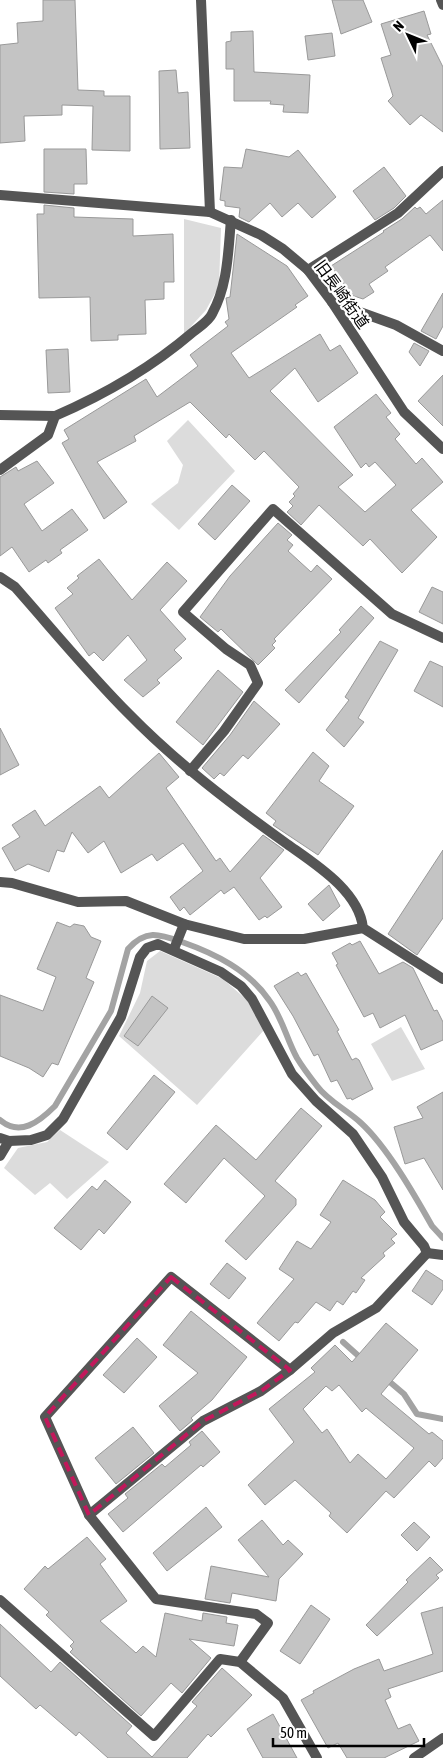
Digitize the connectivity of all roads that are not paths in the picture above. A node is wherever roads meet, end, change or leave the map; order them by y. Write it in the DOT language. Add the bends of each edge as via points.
graph roads {
  1 [pos="201,0"];
  2 [pos="441,0"];
  3 [pos="443,5"];
  4 [pos="443,170"];
  5 [pos="0,195"];
  6 [pos="210,212"];
  7 [pos="231,220"];
  8 [pos="308,270"];
  9 [pos="332,302"];
  10 [pos="443,351"];
  11 [pos="0,415"];
  12 [pos="55,416"];
  13 [pos="443,449"];
  14 [pos="0,470"];
  15 [pos="0,578"];
  16 [pos="443,638"];
  17 [pos="190,771"];
  18 [pos="0,882"];
  19 [pos="184,924"];
  20 [pos="363,928"];
  21 [pos="174,949"];
  22 [pos="443,979"];
  23 [pos="4,1140"];
  24 [pos="0,1156"];
  25 [pos="426,1253"];
  26 [pos="443,1255"];
  27 [pos="290,1370"];
  28 [pos="89,1515"];
  29 [pos="0,1600"];
  30 [pos="240,1662"];
  31 [pos="443,1738"];
  32 [pos="317,1758"];
  33 [pos="414,1758"];
  1 -- 6 [label="street"];
  2 -- 3 [label="street"];
  4 -- 8 [label="street" via="398,213"];
  5 -- 6 [label="street, 旧長崎街道"];
  6 -- 7 [label="street, 旧長崎街道"];
  7 -- 8 [label="street, 旧長崎街道" via="282,249"];
  7 -- 12 [label="street" via="225,283 212,316 132,378"];
  8 -- 9 [label="street, 旧長崎街道"];
  9 -- 10 [label="street" via="396,325"];
  9 -- 13 [label="street, 旧長崎街道" via="404,412"];
  11 -- 12 [label="street"];
  12 -- 14 [label="street" via="48,435"];
  15 -- 17 [label="street" via="15,587 129,714"];
  16 -- 17 [label="street" via="392,614 273,509 183,612 250,665 258,683"];
  17 -- 20 [label="street" via="316,865 348,895 362,915"];
  18 -- 19 [label="street" via="78,902 126,901"];
  19 -- 20 [label="street" via="244,939 304,939"];
  19 -- 21 [label="street"];
  20 -- 22 [label="street"];
  21 -- 23 [label="street" via="158,944 148,948 140,957 121,1017 63,1119 47,1135 31,1140"];
  21 -- 25 [label="street" via="221,972 252,999 292,1074 353,1134 382,1176 404,1222"];
  23 -- 24 [label="street"];
  25 -- 26 [label="street"];
  25 -- 27 [label="street" via="376,1308 334,1333"];
  27 -- 28 [label="street" via="261,1391 203,1421"];
  27 -- 28 [label="street" via="170,1277 44,1418"];
  28 -- 30 [label="street" via="156,1599 256,1614 268,1623"];
  29 -- 30 [label="street" via="154,1736 220,1659"];
  30 -- 32 [label="street" via="283,1698"];
  31 -- 33 [label="street"];
}
